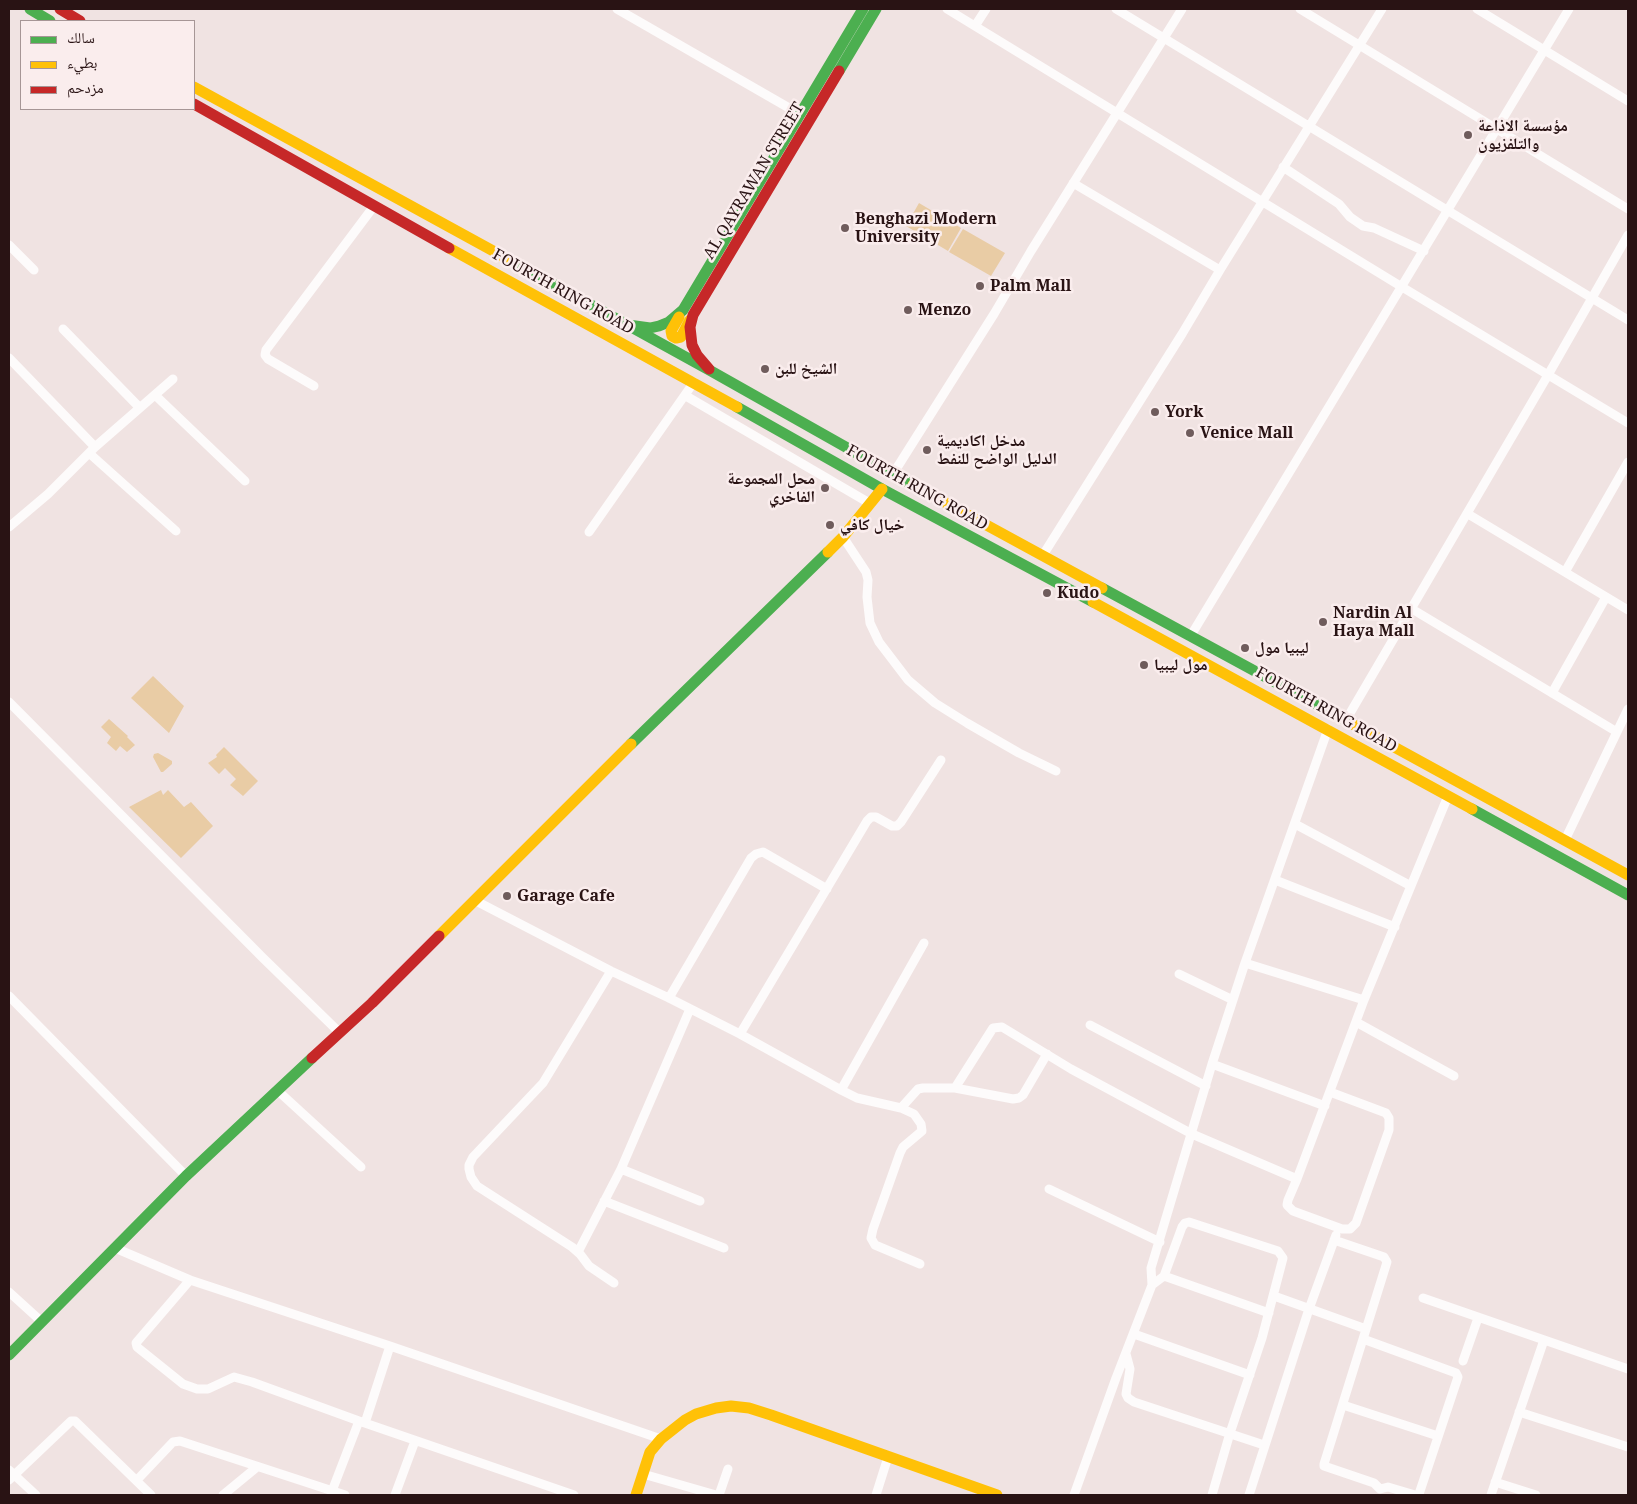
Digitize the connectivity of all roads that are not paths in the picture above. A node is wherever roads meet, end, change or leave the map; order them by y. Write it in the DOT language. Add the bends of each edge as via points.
graph roads {
  1 [pos="30,9"];
  2 [pos="60,9"];
  3 [pos="617,9"];
  4 [pos="863,9"];
  5 [pos="876,9"];
  6 [pos="947,9"];
  7 [pos="986,9"];
  8 [pos="1116,9"];
  9 [pos="1182,9"];
  10 [pos="1300,9"];
  11 [pos="1382,9"];
  12 [pos="1477,9"];
  13 [pos="1569,9"];
  14 [pos="48,20"];
  15 [pos="78,20"];
  16 [pos="976,26"];
  17 [pos="1164,38"];
  18 [pos="1358,45"];
  19 [pos="1544,50"];
  20 [pos="195,88"];
  21 [pos="1628,101"];
  22 [pos="195,105"];
  23 [pos="1117,113"];
  24 [pos="804,117"];
  25 [pos="1309,126"];
  26 [pos="1497,129"];
  27 [pos="1284,166"];
  28 [pos="1073,183"];
  29 [pos="1262,202"];
  30 [pos="374,206"];
  31 [pos="1628,209"];
  32 [pos="1447,211"];
  33 [pos="1628,235"];
  34 [pos="9,245"];
  35 [pos="1424,251"];
  36 [pos="34,270"];
  37 [pos="1220,270"];
  38 [pos="1402,287"];
  39 [pos="1592,298"];
  40 [pos="683,310"];
  41 [pos="692,319"];
  42 [pos="1628,320"];
  43 [pos="624,324"];
  44 [pos="63,329"];
  45 [pos="9,358"];
  46 [pos="711,371"];
  47 [pos="1548,375"];
  48 [pos="173,379"];
  49 [pos="694,382"];
  50 [pos="314,386"];
  51 [pos="155,395"];
  52 [pos="686,396"];
  53 [pos="140,408"];
  54 [pos="1628,423"];
  55 [pos="92,450"];
  56 [pos="1628,462"];
  57 [pos="893,474"];
  58 [pos="245,481"];
  59 [pos="882,489"];
  60 [pos="870,504"];
  61 [pos="1468,514"];
  62 [pos="9,527"];
  63 [pos="176,531"];
  64 [pos="589,532"];
  65 [pos="843,538"];
  66 [pos="1043,555"];
  67 [pos="1565,572"];
  68 [pos="1606,597"];
  69 [pos="1412,609"];
  70 [pos="1628,610"];
  71 [pos="1190,637"];
  72 [pos="1552,693"];
  73 [pos="9,702"];
  74 [pos="1628,709"];
  75 [pos="1346,720"];
  76 [pos="1328,729"];
  77 [pos="1617,732"];
  78 [pos="1395,748"];
  79 [pos="941,760"];
  80 [pos="1388,762"];
  81 [pos="1056,771"];
  82 [pos="1448,796"];
  83 [pos="1295,824"];
  84 [pos="1565,840"];
  85 [pos="1628,875"];
  86 [pos="1275,880"];
  87 [pos="1411,886"];
  88 [pos="827,889"];
  89 [pos="1628,895"];
  90 [pos="476,901"];
  91 [pos="1394,927"];
  92 [pos="924,943"];
  93 [pos="1245,963"];
  94 [pos="611,971"];
  95 [pos="1179,974"];
  96 [pos="9,996"];
  97 [pos="669,998"];
  98 [pos="1233,1000"];
  99 [pos="1364,1000"];
  100 [pos="690,1009"];
  101 [pos="1356,1022"];
  102 [pos="1090,1025"];
  103 [pos="340,1033"];
  104 [pos="740,1034"];
  105 [pos="1047,1054"];
  106 [pos="1212,1064"];
  107 [pos="1454,1076"];
  108 [pos="1206,1086"];
  109 [pos="955,1088"];
  110 [pos="277,1090"];
  111 [pos="841,1090"];
  112 [pos="1330,1092"];
  113 [pos="1325,1106"];
  114 [pos="901,1108"];
  115 [pos="1192,1134"];
  116 [pos="361,1167"];
  117 [pos="621,1169"];
  118 [pos="186,1176"];
  119 [pos="1297,1179"];
  120 [pos="1049,1189"];
  121 [pos="604,1201"];
  122 [pos="700,1201"];
  123 [pos="1339,1228"];
  124 [pos="1334,1240"];
  125 [pos="1160,1242"];
  126 [pos="115,1248"];
  127 [pos="724,1248"];
  128 [pos="578,1252"];
  129 [pos="920,1264"];
  130 [pos="1164,1276"];
  131 [pos="190,1280"];
  132 [pos="614,1283"];
  133 [pos="1152,1285"];
  134 [pos="9,1292"];
  135 [pos="1274,1296"];
  136 [pos="1423,1298"];
  137 [pos="1309,1309"];
  138 [pos="1269,1313"];
  139 [pos="1478,1318"];
  140 [pos="42,1322"];
  141 [pos="1366,1329"];
  142 [pos="1134,1334"];
  143 [pos="1363,1339"];
  144 [pos="1544,1340"];
  145 [pos="390,1346"];
  146 [pos="1126,1354"];
  147 [pos="9,1356"];
  148 [pos="1463,1361"];
  149 [pos="1628,1369"];
  150 [pos="1250,1375"];
  151 [pos="1343,1405"];
  152 [pos="1519,1412"];
  153 [pos="362,1422"];
  154 [pos="1230,1433"];
  155 [pos="1438,1436"];
  156 [pos="661,1439"];
  157 [pos="415,1440"];
  158 [pos="1264,1445"];
  159 [pos="1628,1447"];
  160 [pos="888,1457"];
  161 [pos="257,1467"];
  162 [pos="728,1469"];
  163 [pos="643,1474"];
  164 [pos="11,1475"];
  165 [pos="137,1480"];
  166 [pos="1496,1482"];
  167 [pos="332,1492"];
  168 [pos="1379,1492"];
  169 [pos="36,1495"];
  170 [pos="152,1495"];
  171 [pos="223,1495"];
  172 [pos="345,1495"];
  173 [pos="395,1495"];
  174 [pos="574,1495"];
  175 [pos="636,1495"];
  176 [pos="717,1495"];
  177 [pos="876,1495"];
  178 [pos="997,1495"];
  179 [pos="1074,1495"];
  180 [pos="1212,1495"];
  181 [pos="1249,1495"];
  182 [pos="1491,1495"];
  183 [pos="1536,1495"];
  1 -- 14 [label="main road"];
  2 -- 15 [label="main road"];
  3 -- 24 [label="street"];
  4 -- 24 [label="main road, AL QAYRAWAN STREET"];
  5 -- 24 [label="main road, AL QAYRAWAN STREET"];
  6 -- 16 [label="street"];
  7 -- 16 [label="street"];
  8 -- 17 [label="street"];
  9 -- 17 [label="street"];
  10 -- 18 [label="street"];
  11 -- 18 [label="street"];
  12 -- 19 [label="street"];
  13 -- 19 [label="street"];
  16 -- 23 [label="street"];
  17 -- 23 [label="street"];
  17 -- 25 [label="street"];
  18 -- 25 [label="street"];
  18 -- 26 [label="street"];
  19 -- 21 [label="street"];
  19 -- 26 [label="street"];
  20 -- 43 [label="main road, FOURTH RING ROAD"];
  22 -- 30 [label="main road, FOURTH RING ROAD"];
  23 -- 28 [label="street"];
  23 -- 29 [label="street"];
  24 -- 40 [label="main road, AL QAYRAWAN STREET"];
  24 -- 41 [label="main road, AL QAYRAWAN STREET"];
  25 -- 27 [label="street"];
  25 -- 32 [label="street"];
  26 -- 31 [label="street"];
  26 -- 32 [label="street"];
  27 -- 29 [label="street"];
  27 -- 35 [label="street" via="1339,204 1363,226"];
  28 -- 37 [label="street"];
  28 -- 57 [label="street"];
  29 -- 37 [label="street"];
  29 -- 38 [label="street"];
  30 -- 49 [label="main road, FOURTH RING ROAD"];
  30 -- 50 [label="street" via="266,350 268,359"];
  32 -- 35 [label="street"];
  32 -- 39 [label="street"];
  33 -- 39 [label="street"];
  34 -- 36 [label="street"];
  35 -- 38 [label="street"];
  37 -- 66 [label="street"];
  38 -- 47 [label="street"];
  38 -- 71 [label="street"];
  39 -- 42 [label="street"];
  39 -- 47 [label="street"];
  40 -- 41 [label="main road, AL QAYRAWAN STREET" via="672,329 672,336 681,337"];
  40 -- 43 [label="main road, AL QAYRAWAN STREET" via="659,326 650,328"];
  41 -- 46 [label="main road" via="692,345"];
  43 -- 46 [label="main road, FOURTH RING ROAD"];
  44 -- 53 [label="street"];
  45 -- 55 [label="street"];
  46 -- 57 [label="main road, FOURTH RING ROAD"];
  47 -- 54 [label="street"];
  47 -- 61 [label="street"];
  48 -- 51 [label="street"];
  49 -- 52 [label="street"];
  49 -- 59 [label="main road, FOURTH RING ROAD"];
  51 -- 53 [label="street"];
  51 -- 58 [label="street"];
  52 -- 60 [label="street"];
  52 -- 64 [label="street"];
  53 -- 55 [label="street"];
  55 -- 62 [label="street"];
  55 -- 63 [label="street"];
  56 -- 67 [label="street"];
  57 -- 66 [label="main road, FOURTH RING ROAD"];
  59 -- 60 [label="main road"];
  59 -- 76 [label="main road, FOURTH RING ROAD"];
  60 -- 65 [label="main road"];
  61 -- 67 [label="street"];
  61 -- 69 [label="street"];
  65 -- 81 [label="street" via="866,572 870,624 879,642 908,680 935,703 967,723"];
  65 -- 90 [label="main road" via="658,717"];
  66 -- 71 [label="main road, FOURTH RING ROAD"];
  67 -- 68 [label="street"];
  68 -- 70 [label="street"];
  68 -- 72 [label="street"];
  69 -- 72 [label="street"];
  69 -- 75 [label="street"];
  71 -- 75 [label="main road, FOURTH RING ROAD"];
  72 -- 77 [label="street"];
  73 -- 103 [label="street"];
  74 -- 77 [label="street"];
  75 -- 78 [label="main road, FOURTH RING ROAD"];
  76 -- 80 [label="main road, FOURTH RING ROAD"];
  76 -- 83 [label="street"];
  77 -- 84 [label="street"];
  78 -- 80 [label="main road"];
  78 -- 84 [label="main road, FOURTH RING ROAD"];
  79 -- 88 [label="street" via="897,826 876,817 867,821"];
  80 -- 82 [label="main road, FOURTH RING ROAD"];
  82 -- 87 [label="street"];
  82 -- 89 [label="main road, FOURTH RING ROAD"];
  83 -- 86 [label="street"];
  83 -- 87 [label="street"];
  84 -- 85 [label="main road, FOURTH RING ROAD"];
  86 -- 91 [label="street"];
  86 -- 93 [label="street"];
  87 -- 91 [label="street"];
  88 -- 97 [label="street" via="763,852 756,854"];
  88 -- 104 [label="street"];
  90 -- 94 [label="street"];
  90 -- 103 [label="main road"];
  91 -- 99 [label="street"];
  92 -- 111 [label="street"];
  93 -- 98 [label="street"];
  93 -- 99 [label="street"];
  94 -- 97 [label="street"];
  94 -- 128 [label="street" via="542,1083 469,1165 477,1186"];
  95 -- 98 [label="street"];
  96 -- 118 [label="street"];
  97 -- 100 [label="street"];
  98 -- 106 [label="street"];
  99 -- 101 [label="street"];
  100 -- 104 [label="street"];
  100 -- 117 [label="street"];
  101 -- 107 [label="street"];
  101 -- 112 [label="street"];
  102 -- 108 [label="street"];
  103 -- 110 [label="main road"];
  104 -- 111 [label="street"];
  105 -- 109 [label="street" via="1019,1098"];
  105 -- 109 [label="street" via="1004,1027 995,1027"];
  105 -- 115 [label="street"];
  106 -- 108 [label="street"];
  106 -- 113 [label="street"];
  108 -- 115 [label="street"];
  109 -- 114 [label="street" via="918,1089"];
  110 -- 116 [label="street"];
  110 -- 118 [label="main road"];
  111 -- 114 [label="street" via="872,1102"];
  112 -- 113 [label="street"];
  112 -- 123 [label="street" via="1386,1113 1390,1122 1356,1223 1350,1230"];
  113 -- 119 [label="street"];
  114 -- 129 [label="street" via="917,1117 922,1131 900,1153 871,1238 876,1246"];
  115 -- 119 [label="street"];
  115 -- 125 [label="street"];
  117 -- 121 [label="street"];
  117 -- 122 [label="street"];
  118 -- 126 [label="main road"];
  119 -- 123 [label="street" via="1288,1207"];
  120 -- 125 [label="street"];
  121 -- 127 [label="street"];
  121 -- 128 [label="street"];
  123 -- 124 [label="street"];
  124 -- 137 [label="street"];
  124 -- 141 [label="street" via="1387,1259"];
  125 -- 133 [label="street" via="1152,1268"];
  126 -- 131 [label="street"];
  126 -- 140 [label="main road"];
  128 -- 132 [label="street" via="588,1266"];
  130 -- 133 [label="street"];
  130 -- 135 [label="street" via="1182,1227 1190,1222 1278,1251 1283,1264"];
  130 -- 138 [label="street"];
  131 -- 145 [label="street"];
  131 -- 153 [label="street" via="136,1343 137,1347 182,1384 196,1389 208,1389 234,1377"];
  133 -- 142 [label="street"];
  134 -- 140 [label="street"];
  135 -- 137 [label="street"];
  135 -- 138 [label="street"];
  136 -- 139 [label="street"];
  137 -- 141 [label="street"];
  137 -- 158 [label="street"];
  138 -- 150 [label="street"];
  139 -- 144 [label="street"];
  139 -- 148 [label="street"];
  140 -- 147 [label="main road"];
  141 -- 143 [label="street"];
  142 -- 146 [label="street"];
  142 -- 150 [label="street"];
  143 -- 151 [label="street"];
  143 -- 155 [label="street" via="1458,1374"];
  144 -- 149 [label="street"];
  144 -- 152 [label="street"];
  145 -- 153 [label="street"];
  145 -- 156 [label="street"];
  146 -- 154 [label="street" via="1130,1369 1128,1398"];
  146 -- 179 [label="street"];
  150 -- 154 [label="street"];
  151 -- 155 [label="street"];
  151 -- 168 [label="street" via="1324,1466 1374,1483"];
  152 -- 159 [label="street"];
  152 -- 166 [label="street"];
  153 -- 157 [label="street"];
  153 -- 167 [label="street"];
  154 -- 158 [label="street"];
  154 -- 180 [label="street"];
  155 -- 168 [label="street" via="1419,1494 1388,1487"];
  156 -- 160 [label="main road" via="696,1414 716,1408 742,1407"];
  156 -- 163 [label="main road" via="648,1456"];
  157 -- 173 [label="street"];
  157 -- 174 [label="street"];
  158 -- 181 [label="street"];
  160 -- 177 [label="street"];
  160 -- 178 [label="main road"];
  161 -- 165 [label="street" via="180,1441 173,1442"];
  161 -- 167 [label="street"];
  161 -- 171 [label="street"];
  162 -- 176 [label="street"];
  163 -- 175 [label="main road"];
  163 -- 176 [label="street"];
  164 -- 165 [label="street" via="73,1420"];
  164 -- 169 [label="street"];
  165 -- 170 [label="street"];
  166 -- 182 [label="street"];
  166 -- 183 [label="street"];
  167 -- 172 [label="street"];
}
